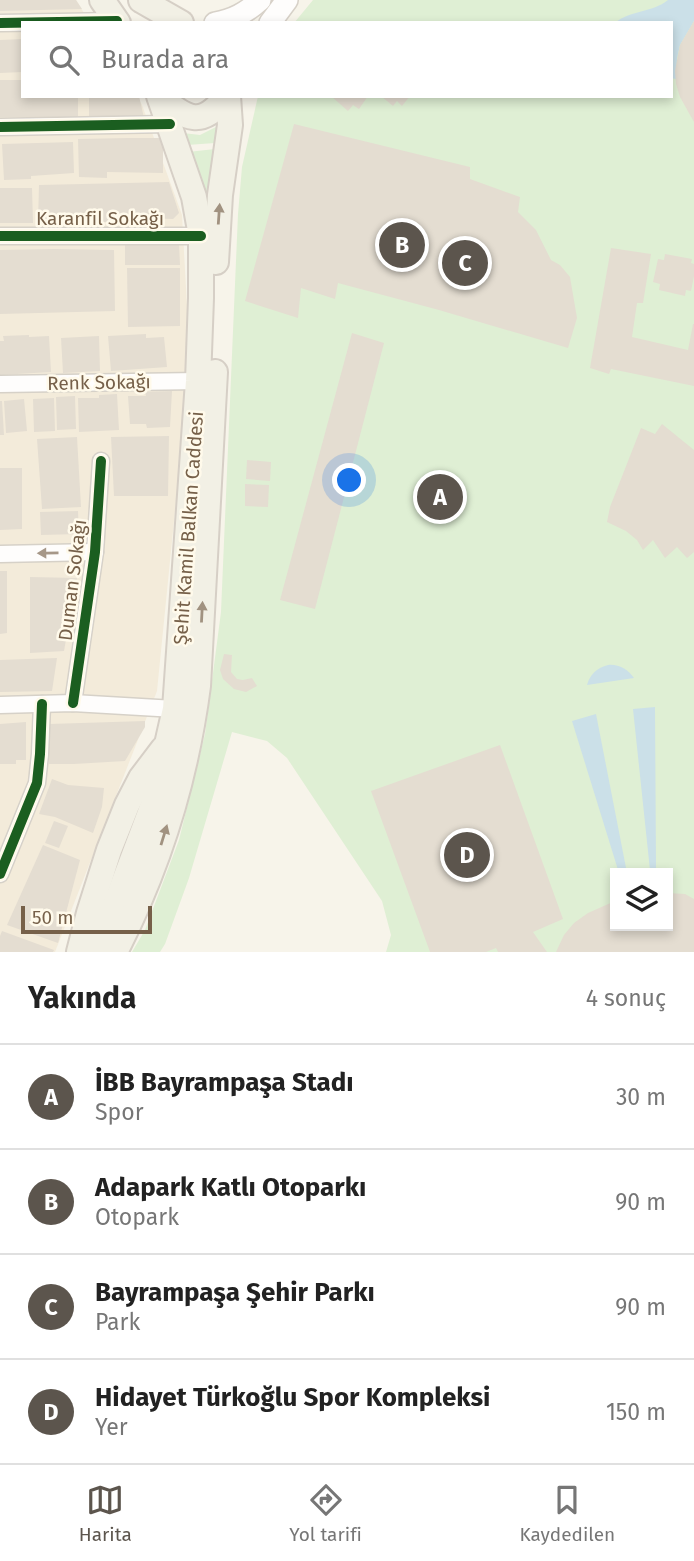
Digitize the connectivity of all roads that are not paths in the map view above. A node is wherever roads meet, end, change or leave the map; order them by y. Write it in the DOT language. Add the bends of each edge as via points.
graph roads {
  1 [pos="102,0"];
  2 [pos="141,0"];
  3 [pos="260,0"];
  4 [pos="287,0"];
  5 [pos="116,21"];
  6 [pos="178,21"];
  7 [pos="222,21"];
  8 [pos="271,21"];
  9 [pos="0,23"];
  10 [pos="21,23"];
  11 [pos="160,98"];
  12 [pos="161,98"];
  13 [pos="225,98"];
  14 [pos="227,98"];
  15 [pos="170,124"];
  16 [pos="0,127"];
  17 [pos="0,236"];
  18 [pos="201,236"];
  19 [pos="198,381"];
  20 [pos="0,384"];
  21 [pos="101,461"];
  22 [pos="95,552"];
  23 [pos="0,554"];
  24 [pos="73,703"];
  25 [pos="42,704"];
  26 [pos="0,705"];
  27 [pos="174,709"];
  28 [pos="167,743"];
  29 [pos="109,850"];
  30 [pos="0,874"];
  31 [pos="128,899"];
  32 [pos="79,952"];
  33 [pos="93,952"];
  34 [pos="115,952"];
  1 -- 5 [label="main road"];
  2 -- 6 [label="main road"];
  3 -- 7 [label="main road" via="249,10"];
  4 -- 8 [label="main road"];
  9 -- 10 [label="street"];
  11 -- 15 [label="main road, Şehit Kamil Balkan Caddesi"];
  12 -- 13 [label="main road" via="186,117 197,118 215,110"];
  31 -- 14 [label="main road, Şehit Kamil Balkan Caddesi, one-way" via="159,851 179,786 198,686 214,400 216,247 230,125"];
  15 -- 16 [label="street"];
  15 -- 18 [label="main road, Şehit Kamil Balkan Caddesi" via="194,197"];
  17 -- 18 [label="street, Karanfil Sokağı"];
  18 -- 19 [label="main road, Şehit Kamil Balkan Caddesi"];
  19 -- 20 [label="street, Renk Sokağı"];
  19 -- 27 [label="main road, Şehit Kamil Balkan Caddesi"];
  21 -- 22 [label="street, Duman Sokağı"];
  22 -- 23 [label="street, one-way"];
  22 -- 24 [label="street, Duman Sokağı"];
  24 -- 25 [label="street"];
  24 -- 27 [label="street"];
  25 -- 26 [label="street"];
  25 -- 30 [label="street" via="37,783"];
  27 -- 28 [label="main road, Şehit Kamil Balkan Caddesi"];
  28 -- 29 [label="main road" via="141,778"];
  28 -- 31 [label="main road, Şehit Kamil Balkan Caddesi"];
  29 -- 31 [label="main road" via="106,890"];
  29 -- 32 [label="main road"];
  31 -- 33 [label="main road, Şehit Kamil Balkan Caddesi"];
  31 -- 34 [label="main road, Şehit Kamil Balkan Caddesi"];
}
